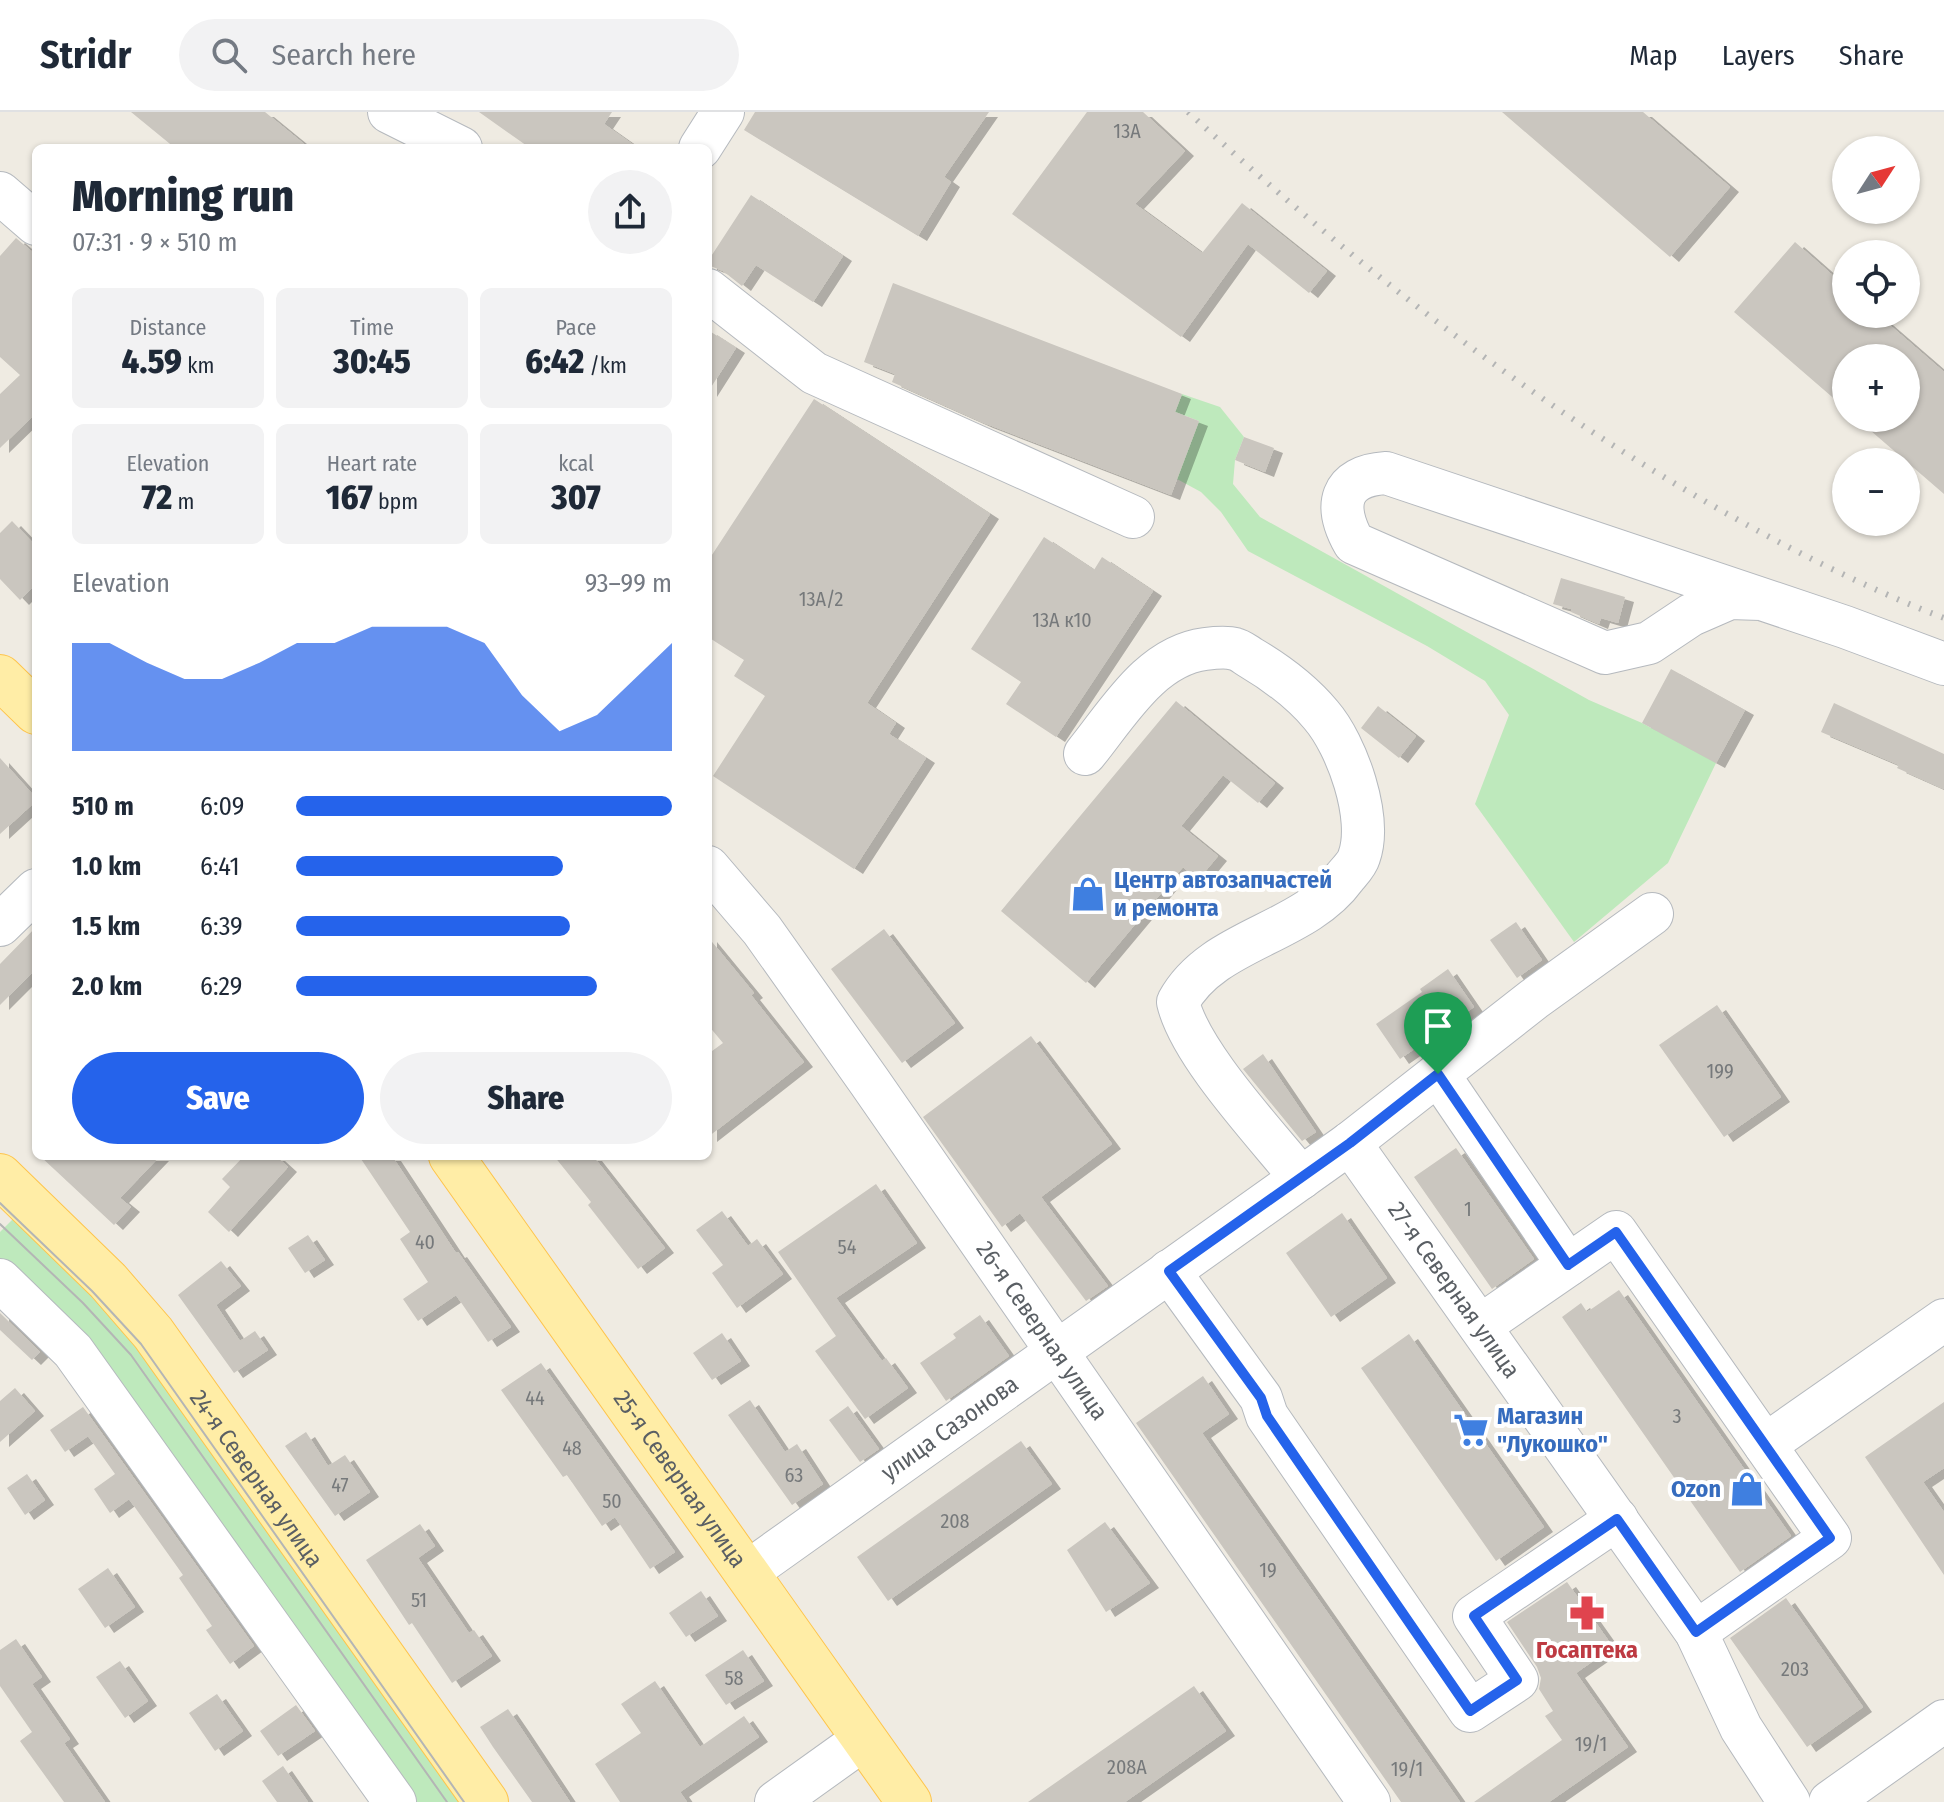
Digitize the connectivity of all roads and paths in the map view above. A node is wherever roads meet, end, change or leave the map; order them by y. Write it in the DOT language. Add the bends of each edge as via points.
graph roads {
  1 [pos="389,112"];
  2 [pos="723,112"];
  3 [pos="453,144"];
  4 [pos="703,144"];
  5 [pos="0,193"];
  6 [pos="32,221"];
  7 [pos="712,293"];
  8 [pos="1133,517"];
  9 [pos="1761,599"];
  10 [pos="1944,664"];
  11 [pos="0,677"];
  12 [pos="32,708"];
  13 [pos="1085,754"];
  14 [pos="712,872"];
  15 [pos="32,894"];
  16 [pos="1652,914"];
  17 [pos="0,925"];
  18 [pos="1438,1074"];
  19 [pos="1350,1143"];
  20 [pos="454,1160"];
  21 [pos="0,1176"];
  22 [pos="1301,1178"];
  23 [pos="1568,1265"];
  24 [pos="1169,1271"];
  25 [pos="0,1280"];
  26 [pos="1944,1320"];
  27 [pos="1480,1326"];
  28 [pos="1057,1352"];
  29 [pos="1765,1445"];
  30 [pos="1617,1519"];
  31 [pos="746,1573"];
  32 [pos="1696,1632"];
  33 [pos="1944,1721"];
  34 [pos="864,1739"];
  35 [pos="395,1802"];
  36 [pos="486,1802"];
  37 [pos="776,1802"];
  38 [pos="909,1802"];
  39 [pos="1369,1802"];
  40 [pos="1789,1802"];
  41 [pos="1830,1802"];
  1 -- 3 [label="street"];
  2 -- 4 [label="street"];
  5 -- 6 [label="street"];
  7 -- 8 [label="street" via="814,373"];
  9 -- 9 [label="street" via="1730,598 1691,615 1649,643 1605,653 1354,543 1343,524 1342,504 1351,484 1367,474 1386,473"];
  9 -- 10 [label="street"];
  11 -- 12 [label="main road"];
  13 -- 22 [label="street" via="1150,675 1204,649 1236,649 1287,680 1323,717 1349,764 1364,825 1359,858 1333,894 1217,960 1188,985 1178,1002 1183,1022 1210,1064"];
  14 -- 28 [label="street, 26-я Северная улица" via="762,930"];
  15 -- 17 [label="street"];
  16 -- 18 [label="street, улица Сазонова"];
  18 -- 19 [label="street, улица Сазонова"];
  18 -- 23 [label="street"];
  19 -- 22 [label="street, улица Сазонова"];
  19 -- 27 [label="street, 27-я Северная улица"];
  20 -- 31 [label="main road, 25-я Северная улица"];
  21 -- 36 [label="main road, 24-я Северная улица" via="108,1281 153,1333"];
  22 -- 24 [label="street, улица Сазонова"];
  23 -- 27 [label="street"];
  23 -- 29 [label="street" via="1616,1232"];
  24 -- 28 [label="street, улица Сазонова"];
  24 -- 30 [label="street" via="1261,1398 1267,1416 1470,1711 1517,1680 1474,1616"];
  25 -- 35 [label="street" via="73,1351"];
  26 -- 29 [label="street"];
  27 -- 30 [label="street, 27-я Северная улица"];
  28 -- 31 [label="street, улица Сазонова"];
  28 -- 39 [label="street, 26-я Северная улица"];
  29 -- 32 [label="street" via="1830,1538"];
  30 -- 32 [label="street, 27-я Северная улица"];
  31 -- 34 [label="main road, 25-я Северная улица"];
  32 -- 40 [label="street, 27-я Северная улица" via="1741,1728"];
  33 -- 41 [label="street"];
  34 -- 37 [label="street"];
  34 -- 38 [label="main road, 25-я Северная улица"];
}
